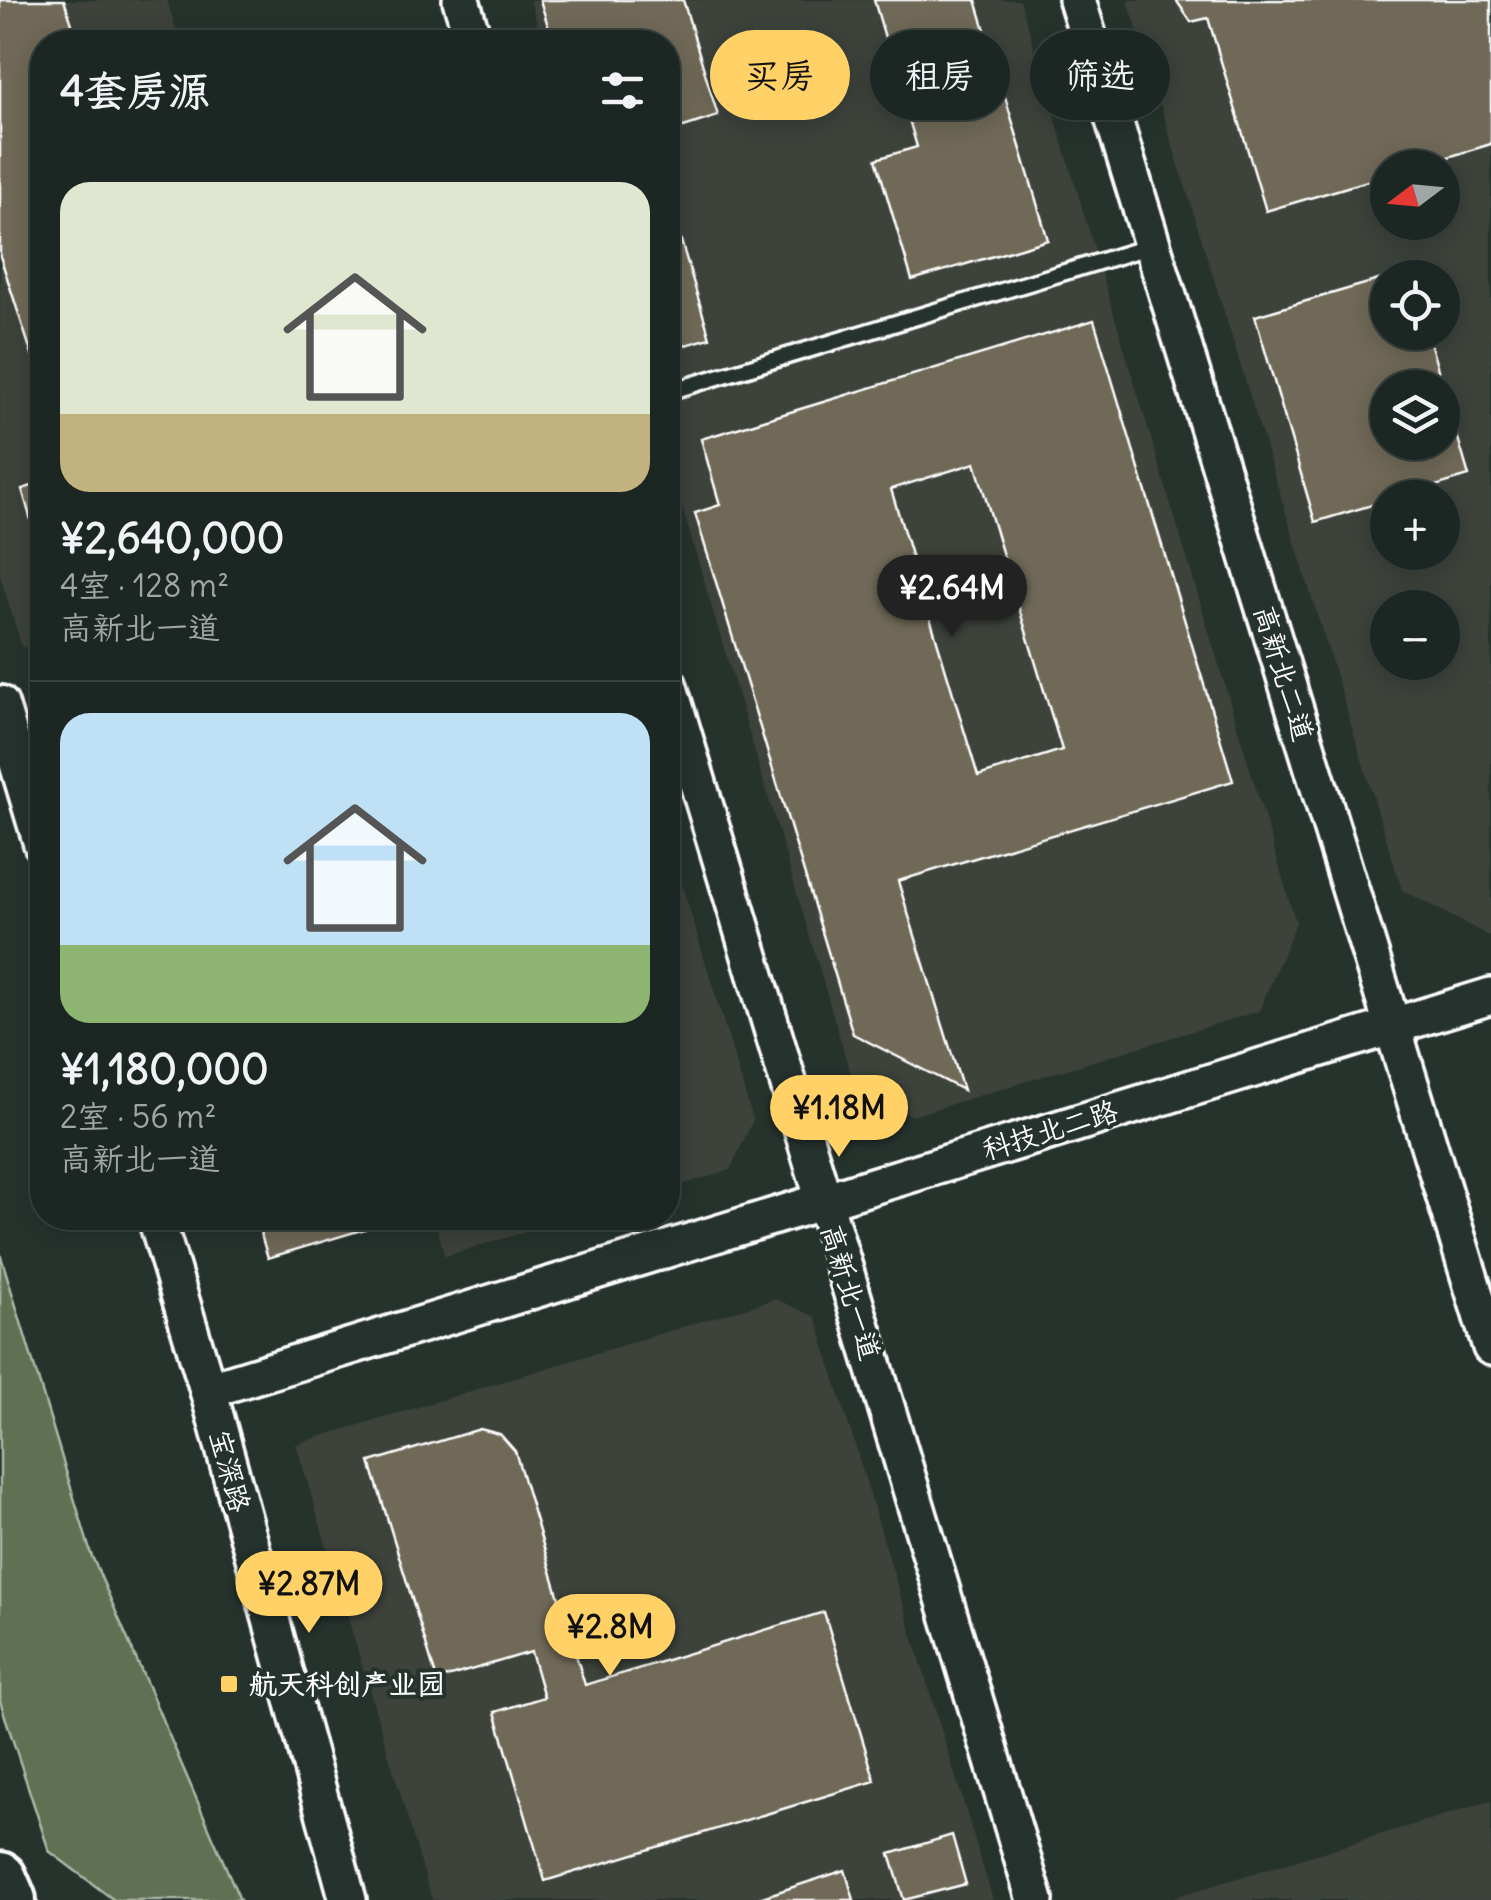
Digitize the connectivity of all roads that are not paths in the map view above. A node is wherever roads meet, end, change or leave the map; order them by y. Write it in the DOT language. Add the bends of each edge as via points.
graph roads {
  1 [pos="461,0"];
  2 [pos="1076,0"];
  3 [pos="470,30"];
  4 [pos="1152,246"];
  5 [pos="680,388"];
  6 [pos="0,704"];
  7 [pos="680,724"];
  8 [pos="30,804"];
  9 [pos="1491,996"];
  10 [pos="1392,1026"];
  11 [pos="823,1200"];
  12 [pos="160,1230"];
  13 [pos="1491,1346"];
  14 [pos="208,1390"];
  15 [pos="0,1879"];
  16 [pos="10,1900"];
  17 [pos="348,1900"];
  18 [pos="1035,1900"];
  1 -- 3 [label="street"];
  2 -- 4 [label="street, 高新北二道"];
  4 -- 5 [label="lane"];
  4 -- 10 [label="street, 高新北二道"];
  6 -- 8 [label="street"];
  7 -- 11 [label="street, 高新北一道"];
  9 -- 10 [label="street, 科技北二路"];
  10 -- 11 [label="street, 科技北二路"];
  10 -- 13 [label="street, 高新北二道"];
  11 -- 14 [label="street, 科技北二路"];
  11 -- 18 [label="street, 高新北一道"];
  12 -- 14 [label="street, 宝深路"];
  14 -- 17 [label="street, 宝深路"];
  15 -- 16 [label="highway"];
}
